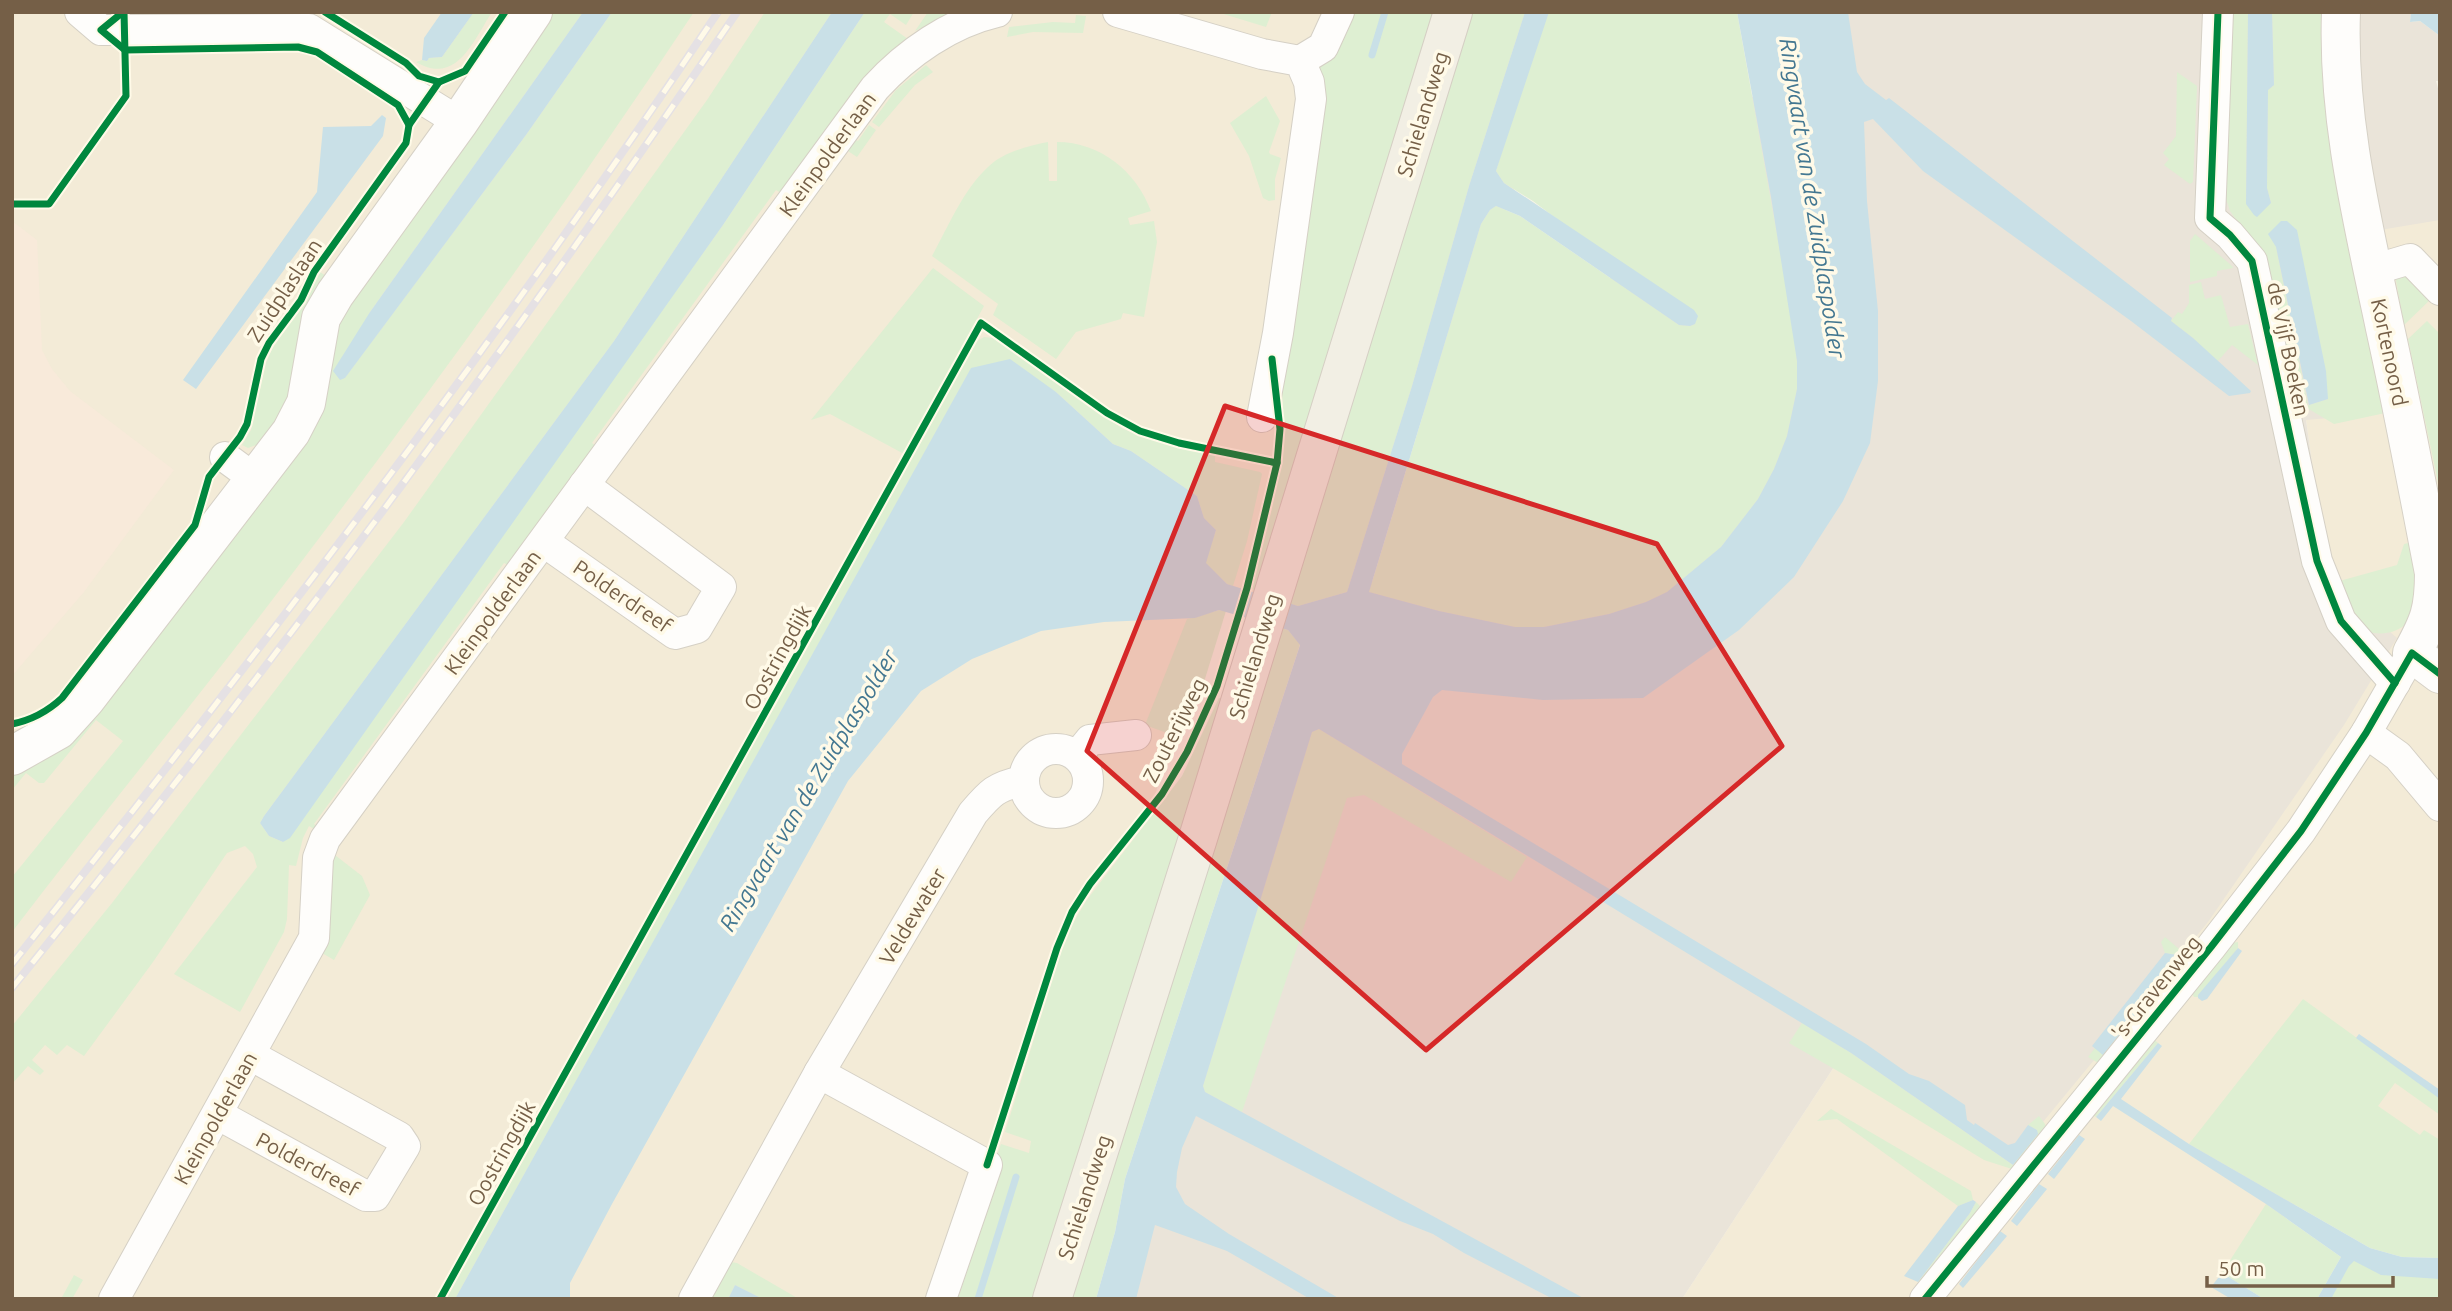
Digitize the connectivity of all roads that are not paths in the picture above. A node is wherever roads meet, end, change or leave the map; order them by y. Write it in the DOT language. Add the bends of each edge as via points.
graph roads {
  1 [pos="80,12"];
  2 [pos="533,12"];
  3 [pos="997,12"];
  4 [pos="1118,12"];
  5 [pos="1339,12"];
  6 [pos="1453,12"];
  7 [pos="2218,12"];
  8 [pos="2342,12"];
  9 [pos="213,22"];
  10 [pos="1300,61"];
  11 [pos="459,122"];
  12 [pos="2373,270"];
  13 [pos="2440,290"];
  14 [pos="1262,417"];
  15 [pos="225,457"];
  16 [pos="255,479"];
  17 [pos="584,485"];
  18 [pos="544,542"];
  19 [pos="2415,670"];
  20 [pos="2366,733"];
  21 [pos="1136,735"];
  22 [pos="12,756"];
  23 [pos="1077,756"];
  24 [pos="1023,781"];
  25 [pos="2440,806"];
  26 [pos="250,1055"];
  27 [pos="819,1073"];
  28 [pos="217,1114"];
  29 [pos="114,1299"];
  30 [pos="694,1299"];
  31 [pos="941,1299"];
  32 [pos="1052,1299"];
  33 [pos="1925,1299"];
  1 -- 9 [label="street" via="101,30"];
  2 -- 11 [label="street"];
  3 -- 17 [label="street, Kleinpolderlaan" via="923,46 875,88"];
  4 -- 10 [label="street"];
  5 -- 10 [label="street" via="1323,47"];
  6 -- 32 [label="main road, Schielandweg"];
  7 -- 19 [label="street, de Vijf Boeken" via="2210,218 2252,261 2317,561 2341,621"];
  8 -- 12 [label="street, Kortenoord" via="2340,54 2347,137"];
  9 -- 11 [label="street" via="309,29"];
  10 -- 14 [label="street" via="1311,99"];
  11 -- 16 [label="street" via="335,293 321,318 306,403 291,432"];
  12 -- 13 [label="street" via="2410,259"];
  12 -- 19 [label="street, Kortenoord" via="2434,573 2434,600"];
  15 -- 16 [label="street"];
  16 -- 22 [label="street" via="86,699 58,730"];
  17 -- 18 [label="street, Kleinpolderlaan"];
  17 -- 18 [label="street, Polderdreef" via="721,587 697,628 675,634"];
  18 -- 26 [label="street, Kleinpolderlaan" via="325,839 318,858 314,938"];
  19 -- 20 [label="street, 's-Gravenweg"];
  20 -- 25 [label="street" via="2398,756"];
  20 -- 33 [label="street, 's-Gravenweg" via="2301,831 2219,937"];
  21 -- 23 [label="street" via="1090,740"];
  23 -- 24 [label="street" via="1061,749 1039,753 1025,770"];
  23 -- 24 [label="street" via="1087,772 1088,785 1085,796 1067,813 1042,811 1032,804"];
  24 -- 27 [label="street, Veldewater" via="1001,785 973,813"];
  26 -- 28 [label="street, Kleinpolderlaan"];
  26 -- 28 [label="street, Polderdreef" via="399,1137 405,1146 375,1196 366,1196"];
  27 -- 30 [label="street, Veldewater"];
  27 -- 31 [label="street" via="987,1165"];
  28 -- 29 [label="street, Kleinpolderlaan"];
}
